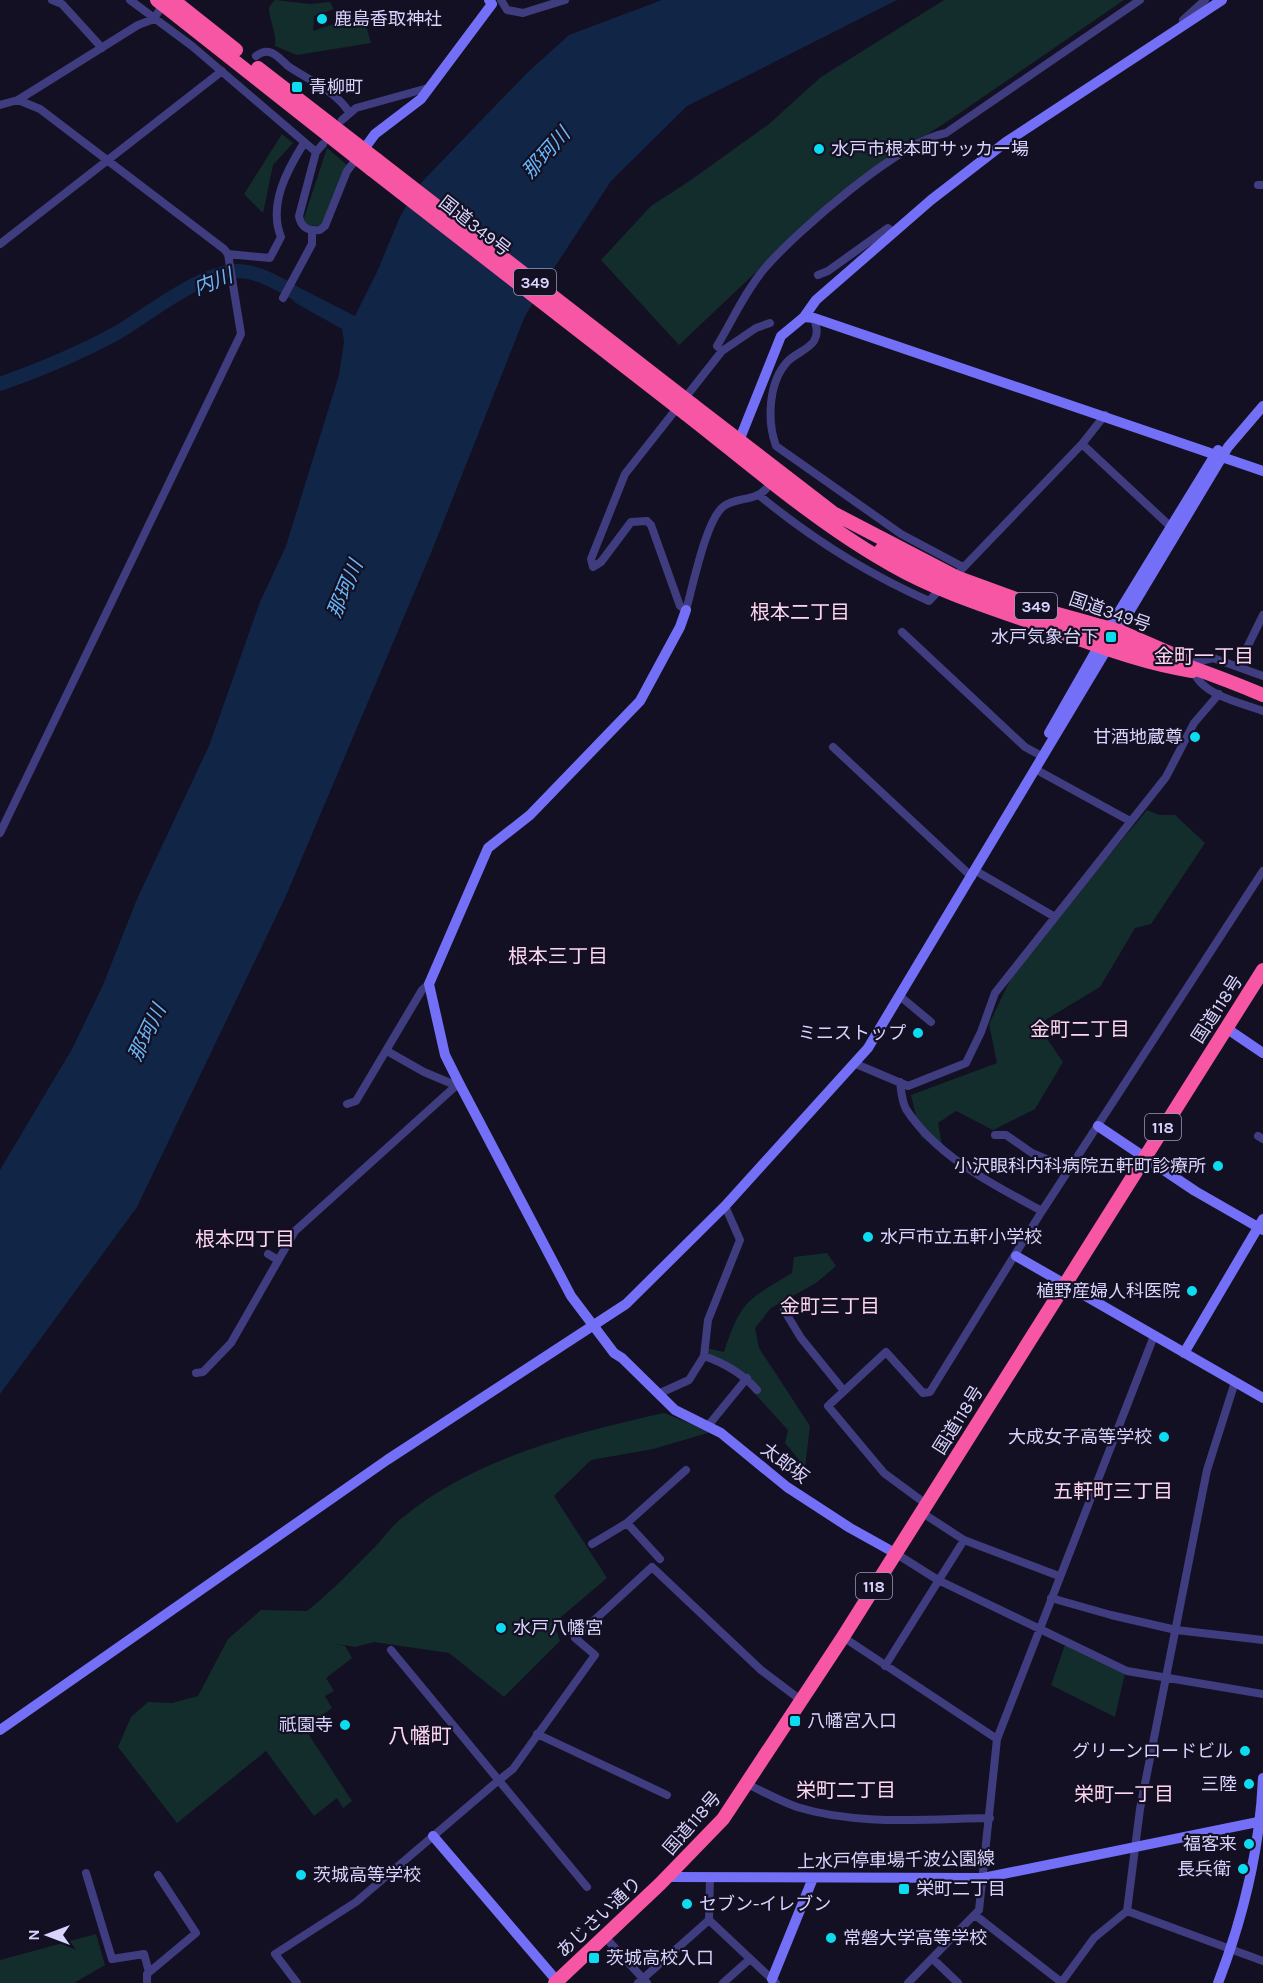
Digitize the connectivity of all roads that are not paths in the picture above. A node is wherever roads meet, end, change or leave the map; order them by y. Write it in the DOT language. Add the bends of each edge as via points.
graph roads {
  1 [pos="52,0"];
  2 [pos="130,0"];
  3 [pos="565,0"];
  4 [pos="1140,0"];
  5 [pos="1205,0"];
  6 [pos="1222,0"];
  7 [pos="495,1"];
  8 [pos="171,2"];
  9 [pos="154,19"];
  10 [pos="1183,25"];
  11 [pos="102,48"];
  12 [pos="256,56"];
  13 [pos="222,71"];
  14 [pos="429,87"];
  15 [pos="18,100"];
  16 [pos="0,105"];
  17 [pos="349,112"];
  18 [pos="342,120"];
  19 [pos="304,143"];
  20 [pos="323,144"];
  21 [pos="316,152"];
  22 [pos="361,153"];
  23 [pos="110,160"];
  24 [pos="312,230"];
  25 [pos="893,232"];
  26 [pos="0,244"];
  27 [pos="228,254"];
  28 [pos="818,275"];
  29 [pos="283,298"];
  30 [pos="809,318"];
  31 [pos="770,323"];
  32 [pos="722,351"];
  33 [pos="1263,404"];
  34 [pos="1105,415"];
  35 [pos="1082,444"];
  36 [pos="737,447"];
  37 [pos="1218,456"];
  38 [pos="1263,471"];
  39 [pos="766,489"];
  40 [pos="760,496"];
  41 [pos="832,519"];
  42 [pos="1171,527"];
  43 [pos="959,572"];
  44 [pos="940,589"];
  45 [pos="686,609"];
  46 [pos="1263,615"];
  47 [pos="1114,629"];
  48 [pos="902,632"];
  49 [pos="1102,649"];
  50 [pos="1238,666"];
  51 [pos="1193,667"];
  52 [pos="1263,676"];
  53 [pos="1219,694"];
  54 [pos="1263,694"];
  55 [pos="1263,711"];
  56 [pos="833,747"];
  57 [pos="1038,754"];
  58 [pos="1035,769"];
  59 [pos="1130,821"];
  60 [pos="1005,822"];
  61 [pos="0,832"];
  62 [pos="1263,872"];
  63 [pos="974,874"];
  64 [pos="1055,917"];
  65 [pos="1263,970"];
  66 [pos="429,984"];
  67 [pos="901,997"];
  68 [pos="931,1022"];
  69 [pos="1226,1028"];
  70 [pos="387,1051"];
  71 [pos="1263,1053"];
  72 [pos="856,1064"];
  73 [pos="900,1082"];
  74 [pos="457,1084"];
  75 [pos="347,1104"];
  76 [pos="1098,1126"];
  77 [pos="994,1135"];
  78 [pos="1143,1158"];
  79 [pos="1070,1169"];
  80 [pos="725,1206"];
  81 [pos="1042,1211"];
  82 [pos="1261,1225"];
  83 [pos="268,1254"];
  84 [pos="1016,1256"];
  85 [pos="278,1260"];
  86 [pos="1065,1283"];
  87 [pos="784,1310"];
  88 [pos="594,1327"];
  89 [pos="1154,1336"];
  90 [pos="1184,1353"];
  91 [pos="704,1356"];
  92 [pos="196,1373"];
  93 [pos="747,1378"];
  94 [pos="1235,1382"];
  95 [pos="758,1390"];
  96 [pos="844,1391"];
  97 [pos="658,1394"];
  98 [pos="1263,1398"];
  99 [pos="707,1426"];
  100 [pos="686,1470"];
  101 [pos="924,1508"];
  102 [pos="627,1523"];
  103 [pos="964,1540"];
  104 [pos="592,1544"];
  105 [pos="895,1553"];
  106 [pos="660,1559"];
  107 [pos="1059,1576"];
  108 [pos="938,1580"];
  109 [pos="1051,1598"];
  110 [pos="1040,1627"];
  111 [pos="1176,1630"];
  112 [pos="843,1636"];
  113 [pos="1263,1640"];
  114 [pos="391,1650"];
  115 [pos="885,1666"];
  116 [pos="1167,1677"];
  117 [pos="1263,1694"];
  118 [pos="802,1701"];
  119 [pos="0,1730"];
  120 [pos="537,1734"];
  121 [pos="997,1739"];
  122 [pos="1263,1778"];
  123 [pos="501,1781"];
  124 [pos="747,1784"];
  125 [pos="667,1795"];
  126 [pos="990,1818"];
  127 [pos="1262,1821"];
  128 [pos="433,1836"];
  129 [pos="1135,1848"];
  130 [pos="87,1873"];
  131 [pos="158,1875"];
  132 [pos="668,1877"];
  133 [pos="710,1877"];
  134 [pos="813,1878"];
  135 [pos="983,1878"];
  136 [pos="587,1887"];
  137 [pos="1126,1911"];
  138 [pos="975,1915"];
  139 [pos="709,1920"];
  140 [pos="605,1937"];
  141 [pos="1231,1950"];
  142 [pos="750,1959"];
  143 [pos="933,1959"];
  144 [pos="1263,1961"];
  145 [pos="149,1972"];
  146 [pos="643,1981"];
  147 [pos="774,1981"];
  148 [pos="556,1982"];
  149 [pos="147,1983"];
  150 [pos="297,1983"];
  151 [pos="723,1983"];
  152 [pos="908,1983"];
  153 [pos="958,1983"];
  154 [pos="1061,1983"];
  155 [pos="1218,1983"];
  1 -- 11 [label="street" via="62,4"];
  2 -- 9 [label="street"];
  3 -- 7 [label="street" via="523,13 507,10"];
  4 -- 32 [label="street" via="946,133 920,144 844,195 764,269 717,346"];
  5 -- 10 [label="street" via="1183,20"];
  6 -- 10 [label="street"];
  7 -- 14 [label="street"];
  8 -- 9 [label="street"];
  8 -- 22 [label="highway, 国道349号 / 349"];
  9 -- 11 [label="street"];
  9 -- 13 [label="street"];
  10 -- 25 [label="street" via="1015,135"];
  11 -- 15 [label="street"];
  12 -- 17 [label="street" via="272,52 335,97"];
  13 -- 19 [label="street"];
  13 -- 23 [label="street"];
  14 -- 17 [label="street"];
  14 -- 22 [label="street" via="411,108 375,134"];
  15 -- 16 [label="street"];
  15 -- 23 [label="street" via="40,109"];
  17 -- 18 [label="street"];
  19 -- 21 [label="street"];
  19 -- 27 [label="street" via="290,164 280,195 275,215 281,237 270,258"];
  20 -- 21 [label="street"];
  21 -- 24 [label="street" via="299,216 303,227"];
  22 -- 24 [label="street" via="347,171 325,226"];
  22 -- 36 [label="highway, 国道349号 / 349, bridge"];
  23 -- 26 [label="street"];
  23 -- 27 [label="street"];
  24 -- 29 [label="street" via="312,244"];
  25 -- 28 [label="street" via="888,228"];
  25 -- 30 [label="street" via="816,300"];
  27 -- 61 [label="street" via="241,334"];
  30 -- 34 [label="street"];
  30 -- 36 [label="street" via="780,336"];
  30 -- 43 [label="street" via="817,333 813,343 783,366 770,404 769,427 776,446 788,461"];
  31 -- 32 [label="street"];
  32 -- 45 [label="street" via="625,474 591,559 593,567 631,522 647,521 680,606"];
  33 -- 37 [label="street"];
  34 -- 35 [label="street"];
  34 -- 37 [label="street"];
  35 -- 42 [label="street"];
  35 -- 43 [label="street"];
  36 -- 41 [label="highway, 国道349号 / 349"];
  37 -- 38 [label="street"];
  37 -- 42 [label="street"];
  37 -- 47 [label="street"];
  39 -- 40 [label="street"];
  40 -- 44 [label="street" via="879,579 929,601"];
  40 -- 45 [label="street" via="734,501 715,514"];
  41 -- 43 [label="highway, 国道349号 / 349"];
  41 -- 44 [label="highway, 国道349号 / 349" via="892,566"];
  41 -- 54 [label="highway, 国道349号 / 349, bridge" via="881,550 971,593"];
  42 -- 47 [label="street"];
  43 -- 47 [label="highway, 国道349号 / 349" via="1054,613"];
  44 -- 49 [label="highway, 国道349号 / 349"];
  45 -- 66 [label="street" via="640,701 530,815 488,848"];
  46 -- 50 [label="street"];
  47 -- 49 [label="street"];
  47 -- 51 [label="highway, 国道349号 / 349"];
  48 -- 57 [label="street" via="1025,747"];
  49 -- 51 [label="highway, 国道349号 / 349" via="1160,666"];
  49 -- 57 [label="street"];
  49 -- 58 [label="street"];
  50 -- 51 [label="street" via="1213,658"];
  50 -- 52 [label="street"];
  51 -- 53 [label="street" via="1198,680"];
  51 -- 54 [label="highway, 国道349号 / 349"];
  53 -- 55 [label="street"];
  53 -- 59 [label="street" via="1194,723 1166,777"];
  56 -- 63 [label="street"];
  57 -- 60 [label="street"];
  58 -- 59 [label="street"];
  58 -- 60 [label="street"];
  59 -- 64 [label="street"];
  60 -- 63 [label="street"];
  62 -- 76 [label="street"];
  63 -- 64 [label="street"];
  63 -- 67 [label="street"];
  64 -- 73 [label="street" via="995,993 966,1063 908,1086"];
  65 -- 69 [label="highway, 国道118号 / 118"];
  66 -- 70 [label="street"];
  66 -- 74 [label="street, 太郎坂" via="445,1054"];
  67 -- 68 [label="street"];
  67 -- 72 [label="street"];
  69 -- 71 [label="street"];
  69 -- 78 [label="highway, 国道118号 / 118"];
  70 -- 74 [label="street" via="424,1072"];
  70 -- 75 [label="street" via="356,1101"];
  72 -- 73 [label="street"];
  72 -- 80 [label="street"];
  73 -- 81 [label="street" via="905,1107 930,1139 989,1183"];
  74 -- 85 [label="street" via="308,1218"];
  74 -- 88 [label="street, 太郎坂" via="572,1296"];
  76 -- 78 [label="street"];
  76 -- 79 [label="street"];
  77 -- 79 [label="street" via="1006,1135 1032,1153"];
  78 -- 82 [label="street"];
  78 -- 86 [label="highway, 国道118号 / 118"];
  79 -- 81 [label="street"];
  80 -- 88 [label="street" via="626,1304"];
  80 -- 91 [label="street" via="740,1240 708,1320"];
  81 -- 84 [label="street"];
  82 -- 90 [label="street"];
  83 -- 85 [label="street"];
  84 -- 86 [label="street"];
  84 -- 96 [label="street" via="930,1392 923,1393 886,1352"];
  85 -- 92 [label="street" via="231,1343 203,1372"];
  86 -- 89 [label="street"];
  86 -- 101 [label="highway, 国道118号 / 118"];
  87 -- 96 [label="street" via="801,1338"];
  88 -- 97 [label="street, 太郎坂" via="614,1353"];
  88 -- 119 [label="street" via="387,1460"];
  89 -- 90 [label="street"];
  89 -- 107 [label="street"];
  90 -- 94 [label="street"];
  91 -- 93 [label="street"];
  91 -- 97 [label="street" via="689,1380"];
  93 -- 95 [label="street"];
  93 -- 99 [label="street"];
  94 -- 98 [label="street"];
  94 -- 111 [label="street" via="1207,1470"];
  96 -- 101 [label="street" via="828,1406 884,1473"];
  97 -- 99 [label="street, 太郎坂" via="675,1410"];
  99 -- 105 [label="street, 太郎坂" via="787,1486"];
  100 -- 102 [label="street"];
  101 -- 103 [label="street"];
  101 -- 105 [label="highway, 国道118号 / 118"];
  102 -- 104 [label="street"];
  102 -- 106 [label="street"];
  103 -- 107 [label="street"];
  103 -- 108 [label="street"];
  105 -- 108 [label="street"];
  105 -- 112 [label="highway, 国道118号 / 118"];
  107 -- 109 [label="street"];
  108 -- 110 [label="street"];
  108 -- 115 [label="street"];
  109 -- 110 [label="street"];
  109 -- 111 [label="street"];
  110 -- 116 [label="street" via="1127,1671"];
  110 -- 121 [label="street"];
  111 -- 113 [label="street"];
  111 -- 116 [label="street"];
  112 -- 115 [label="street"];
  112 -- 118 [label="highway, 国道118号 / 118"];
  114 -- 123 [label="street"];
  115 -- 121 [label="street"];
  116 -- 117 [label="street"];
  116 -- 129 [label="street"];
  118 -- 120 [label="street" via="761,1670 652,1567 575,1638 595,1655"];
  118 -- 124 [label="highway, 国道118号 / 118"];
  120 -- 123 [label="street"];
  120 -- 125 [label="street"];
  121 -- 126 [label="street"];
  122 -- 127 [label="street"];
  123 -- 128 [label="street"];
  123 -- 136 [label="street"];
  124 -- 126 [label="street" via="814,1811 877,1820"];
  124 -- 132 [label="highway, 国道118号 / 118" via="707,1838"];
  126 -- 135 [label="street"];
  127 -- 129 [label="street, 上水戸停車場千波公園線"];
  127 -- 141 [label="street"];
  128 -- 148 [label="street"];
  128 -- 150 [label="street" via="356,1902 275,1954"];
  129 -- 135 [label="street, 上水戸停車場千波公園線"];
  129 -- 137 [label="street"];
  130 -- 145 [label="street" via="112,1959 144,1954"];
  131 -- 145 [label="street" via="196,1933"];
  132 -- 133 [label="street, 上水戸停車場千波公園線"];
  132 -- 140 [label="highway, あじさい通り / 118"];
  133 -- 134 [label="street, 上水戸停車場千波公園線"];
  133 -- 139 [label="street"];
  134 -- 135 [label="street, 上水戸停車場千波公園線"];
  134 -- 147 [label="street"];
  135 -- 138 [label="street"];
  137 -- 141 [label="street"];
  137 -- 154 [label="street" via="1094,1938"];
  138 -- 143 [label="street"];
  138 -- 154 [label="street"];
  139 -- 142 [label="street"];
  139 -- 146 [label="street"];
  140 -- 146 [label="street"];
  140 -- 148 [label="highway, あじさい通り / 118"];
  141 -- 144 [label="street"];
  141 -- 155 [label="street"];
  142 -- 147 [label="street"];
  142 -- 151 [label="street"];
  143 -- 152 [label="street"];
  143 -- 153 [label="street"];
  145 -- 149 [label="street"];
}
